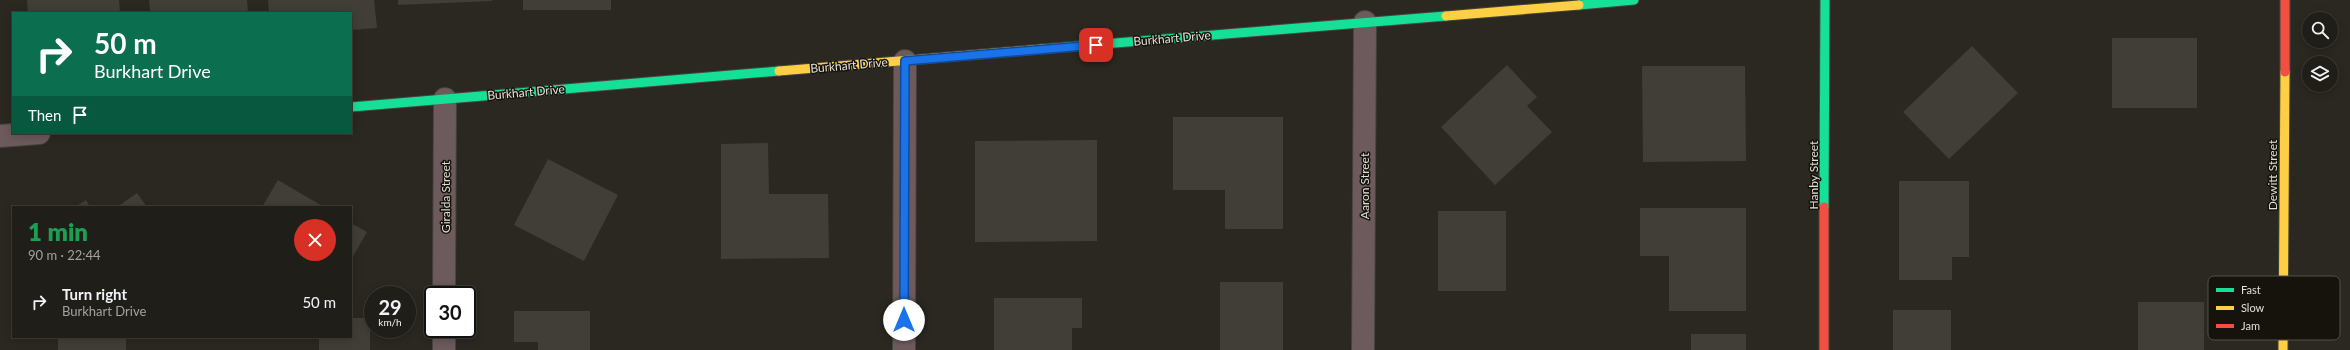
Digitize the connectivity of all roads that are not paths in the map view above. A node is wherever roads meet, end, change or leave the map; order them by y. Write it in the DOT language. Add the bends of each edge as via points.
graph roads {
  1 [pos="1634,0"];
  2 [pos="1825,0"];
  3 [pos="2285,0"];
  4 [pos="1365,22"];
  5 [pos="905,61"];
  6 [pos="446,99"];
  7 [pos="352,107"];
  8 [pos="26,134"];
  9 [pos="0,136"];
  10 [pos="2283,276"];
  11 [pos="444,286"];
  12 [pos="444,338"];
  13 [pos="2283,340"];
  14 [pos="444,350"];
  15 [pos="904,350"];
  16 [pos="1363,350"];
  17 [pos="1824,350"];
  18 [pos="2283,350"];
  1 -- 4 [label="street, Burkhart Drive"];
  2 -- 17 [label="street, Hanby Street"];
  3 -- 10 [label="street, Dewitt Street"];
  4 -- 5 [label="street, Burkhart Drive"];
  4 -- 16 [label="street, Aaron Street"];
  5 -- 6 [label="street, Burkhart Drive"];
  5 -- 15 [label="street"];
  6 -- 7 [label="street, Burkhart Drive"];
  6 -- 11 [label="street, Giralda Street"];
  8 -- 9 [label="street"];
  12 -- 14 [label="street"];
  13 -- 18 [label="street, Dewitt Street"];
}
